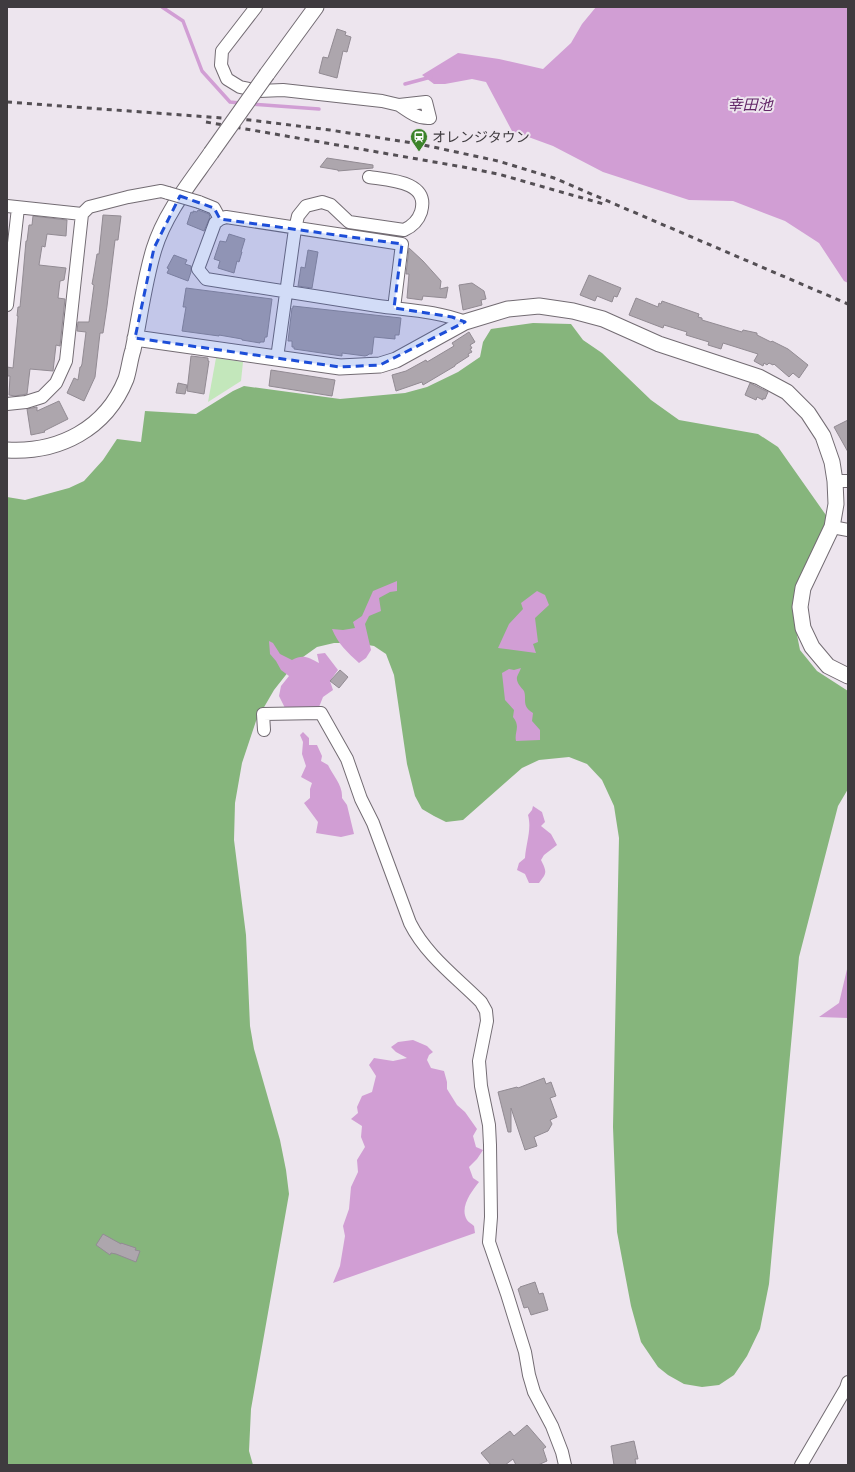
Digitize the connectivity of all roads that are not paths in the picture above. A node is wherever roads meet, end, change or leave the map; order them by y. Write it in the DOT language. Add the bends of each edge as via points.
graph roads {
  1 [pos="256,7"];
  2 [pos="316,7"];
  3 [pos="399,105"];
  4 [pos="369,177"];
  5 [pos="13,207"];
  6 [pos="82,214"];
  7 [pos="220,218"];
  8 [pos="295,229"];
  9 [pos="285,292"];
  10 [pos="7,304"];
  11 [pos="394,308"];
  12 [pos="465,322"];
  13 [pos="135,338"];
  14 [pos="277,358"];
  15 [pos="7,404"];
  16 [pos="7,450"];
  17 [pos="842,481"];
  18 [pos="832,526"];
  19 [pos="848,530"];
  20 [pos="848,676"];
  21 [pos="264,730"];
  22 [pos="848,1382"];
  23 [pos="565,1465"];
  24 [pos="801,1465"];
  1 -- 3 [label="street" via="222,51 221,65 227,79 240,87 259,91 283,90"];
  2 -- 13 [label="street, bridge" via="211,152 166,220 157,241 145,284"];
  4 -- 8 [label="street" via="408,184 417,190 422,208 419,218 411,227 404,230 349,222 331,205 322,202 306,206 298,216"];
  5 -- 6 [label="street"];
  5 -- 10 [label="street"];
  6 -- 7 [label="street, bridge" via="89,207 161,191 214,208"];
  6 -- 15 [label="street" via="66,361 56,383 42,397"];
  7 -- 8 [label="street"];
  7 -- 9 [label="street" via="215,223 198,269 206,279"];
  8 -- 9 [label="street"];
  8 -- 11 [label="street" via="402,244"];
  9 -- 11 [label="street"];
  9 -- 14 [label="street"];
  11 -- 12 [label="street" via="452,317"];
  12 -- 14 [label="street" via="396,360 380,365 340,367"];
  12 -- 17 [label="street" via="508,309 539,306 573,311 603,319 659,344 759,377 787,392 808,413 823,436"];
  13 -- 14 [label="street"];
  13 -- 16 [label="street" via="126,379 114,402 97,422 73,439 52,446 20,451"];
  17 -- 18 [label="street"];
  18 -- 19 [label="street"];
  18 -- 20 [label="street" via="803,588 800,607 803,628 812,647 828,666"];
  21 -- 23 [label="street" via="263,714 321,713 347,759 416,935 486,1010 487,1021 479,1062 490,1145 489,1242 525,1352 528,1375 552,1426"];
  22 -- 24 [label="street"];
}
